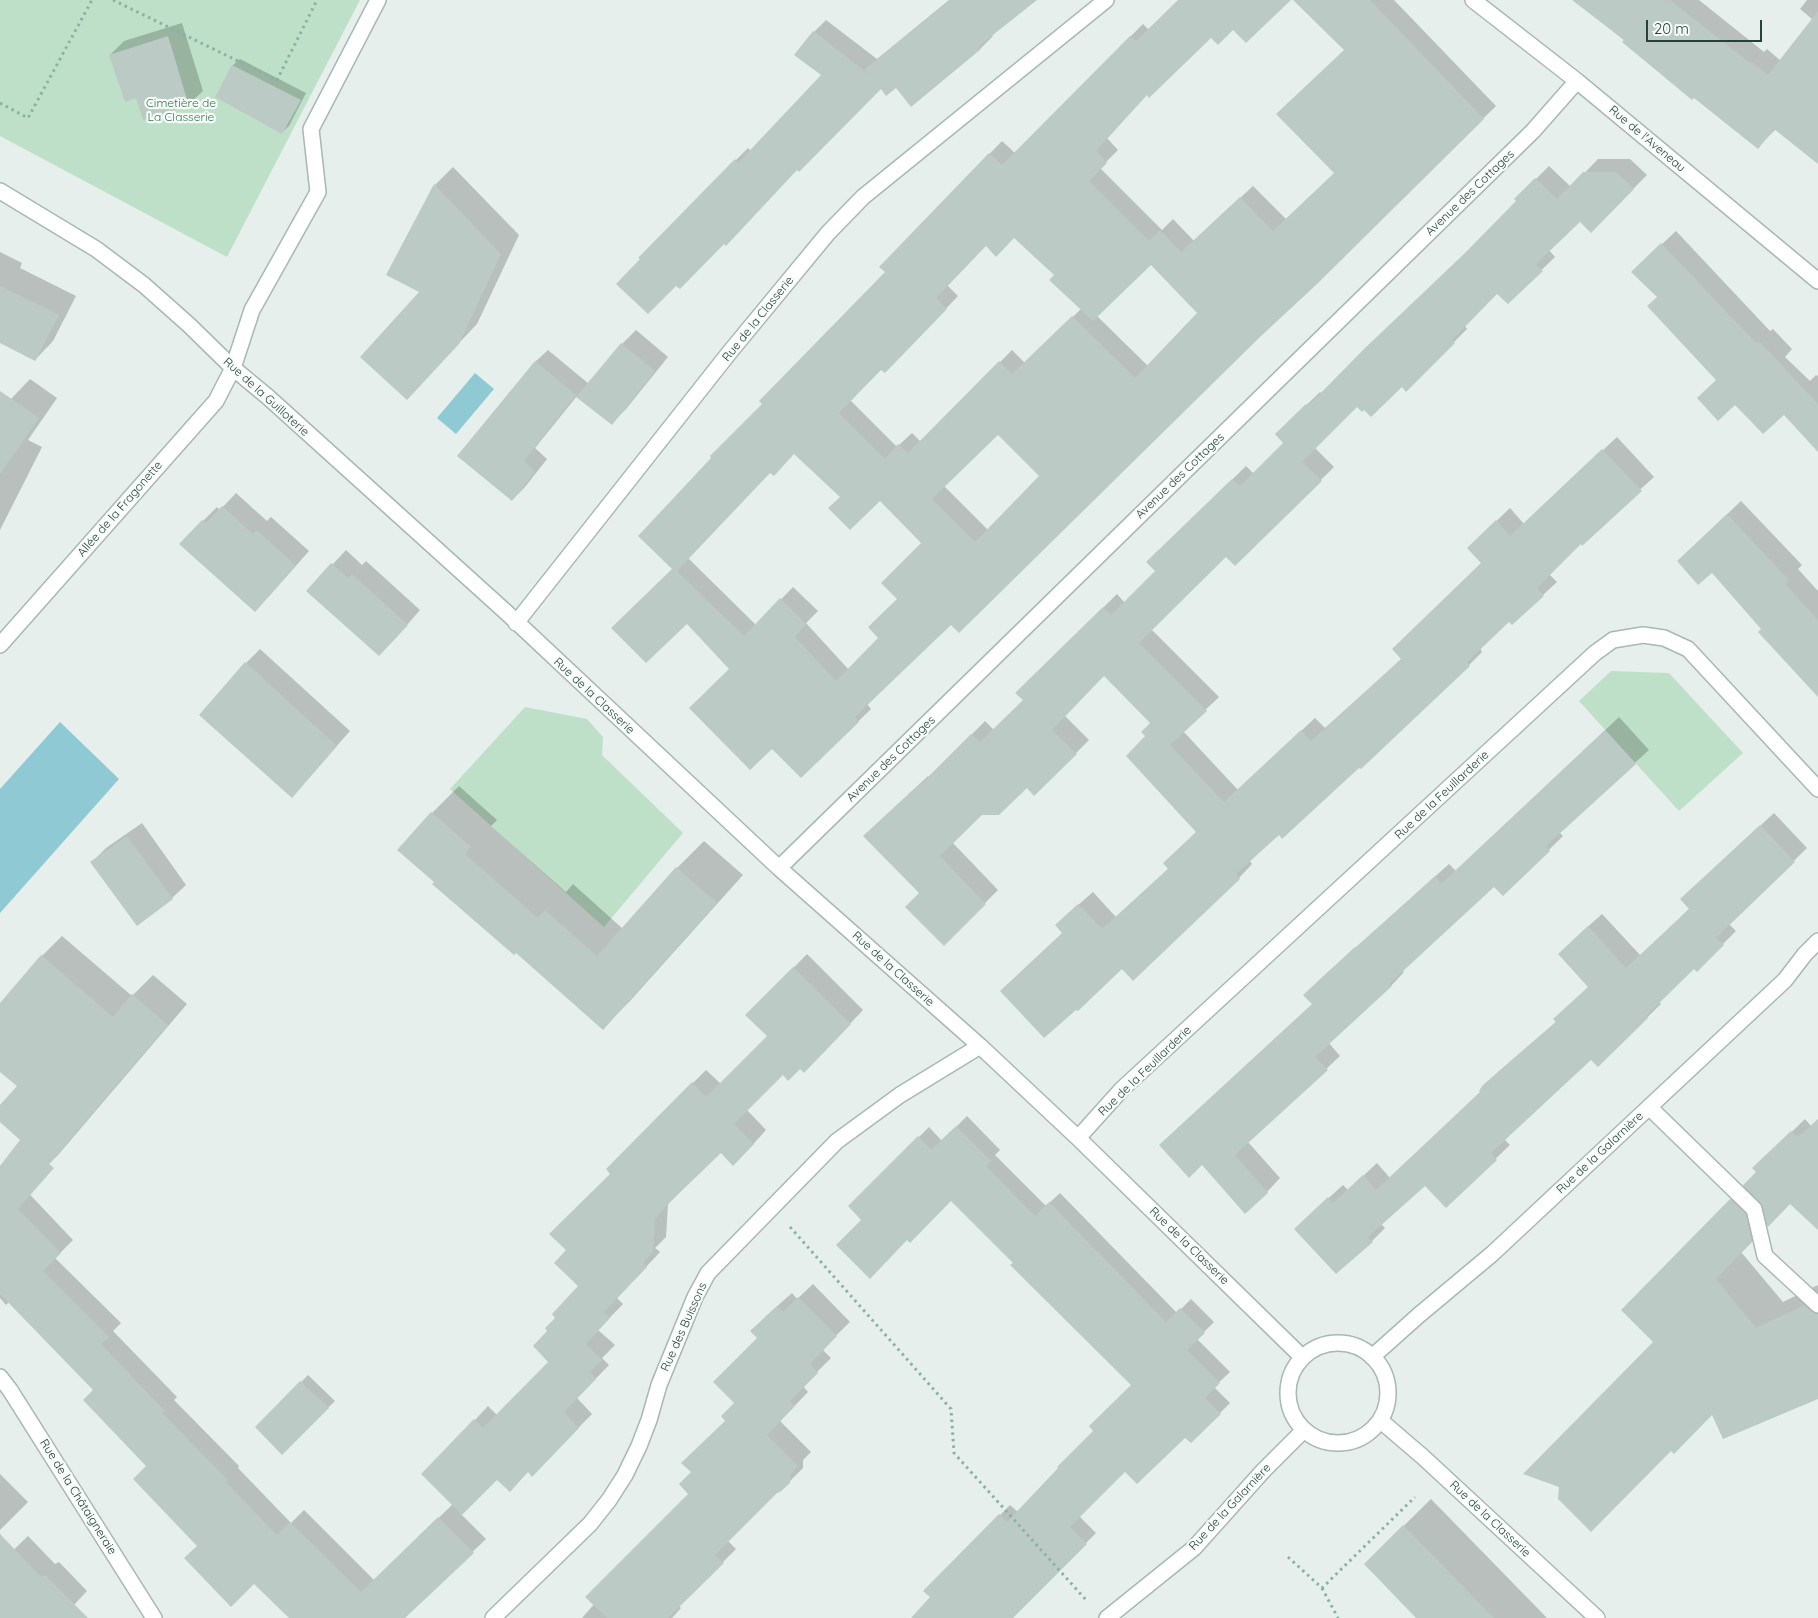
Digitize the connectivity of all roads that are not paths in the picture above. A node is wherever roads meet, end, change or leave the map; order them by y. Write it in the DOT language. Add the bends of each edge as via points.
graph roads {
  1 [pos="378,0"];
  2 [pos="1106,0"];
  3 [pos="1473,0"];
  4 [pos="1578,81"];
  5 [pos="0,191"];
  6 [pos="1818,281"];
  7 [pos="233,368"];
  8 [pos="516,623"];
  9 [pos="0,645"];
  10 [pos="1818,788"];
  11 [pos="779,868"];
  12 [pos="1818,940"];
  13 [pos="980,1046"];
  14 [pos="1649,1107"];
  15 [pos="1078,1138"];
  16 [pos="1818,1305"];
  17 [pos="1302,1357"];
  18 [pos="1372,1357"];
  19 [pos="0,1377"];
  20 [pos="1380,1421"];
  21 [pos="1304,1430"];
  22 [pos="154,1618"];
  23 [pos="493,1618"];
  24 [pos="1107,1618"];
  25 [pos="1597,1618"];
  1 -- 7 [label="street, Allée de la Fragonette" via="311,129 318,192 252,310"];
  2 -- 8 [label="street, Rue de la Classerie" via="877,185 834,227"];
  3 -- 4 [label="street, Rue de l'Aveneau"];
  4 -- 6 [label="street, Rue de l'Aveneau"];
  4 -- 11 [label="street, Avenue des Cottages" via="1533,131"];
  5 -- 7 [label="street, Rue de la Guilloterie" via="96,249 144,285"];
  7 -- 8 [label="street, Rue de la Guilloterie"];
  7 -- 9 [label="street, Allée de la Fragonette" via="216,401"];
  8 -- 11 [label="street, Rue de la Classerie"];
  10 -- 15 [label="street, Rue de la Feuillarderie" via="1688,649 1664,638 1643,635 1614,640 1588,660 1130,1083"];
  11 -- 13 [label="street, Rue de la Classerie"];
  12 -- 14 [label="street, Rue de la Galarnière" via="1785,980"];
  13 -- 15 [label="street, Rue de la Classerie"];
  13 -- 23 [label="street, Rue des Buissons" via="900,1094 837,1141 708,1274 659,1385 649,1420 625,1475 590,1524"];
  14 -- 16 [label="street" via="1754,1209 1765,1256"];
  14 -- 18 [label="street, Rue de la Galarnière" via="1492,1254"];
  15 -- 17 [label="street, Rue de la Classerie"];
  17 -- 18 [label="street" via="1335,1343 1355,1346"];
  17 -- 21 [label="street" via="1290,1378 1288,1397 1293,1415"];
  18 -- 20 [label="street" via="1383,1372 1388,1391"];
  19 -- 22 [label="street, Rue de la Châtaigneraie"];
  20 -- 21 [label="street" via="1360,1438 1341,1443 1322,1441"];
  20 -- 25 [label="street, Rue de la Classerie"];
  21 -- 24 [label="street, Rue de la Galarnière" via="1194,1548"];
}
